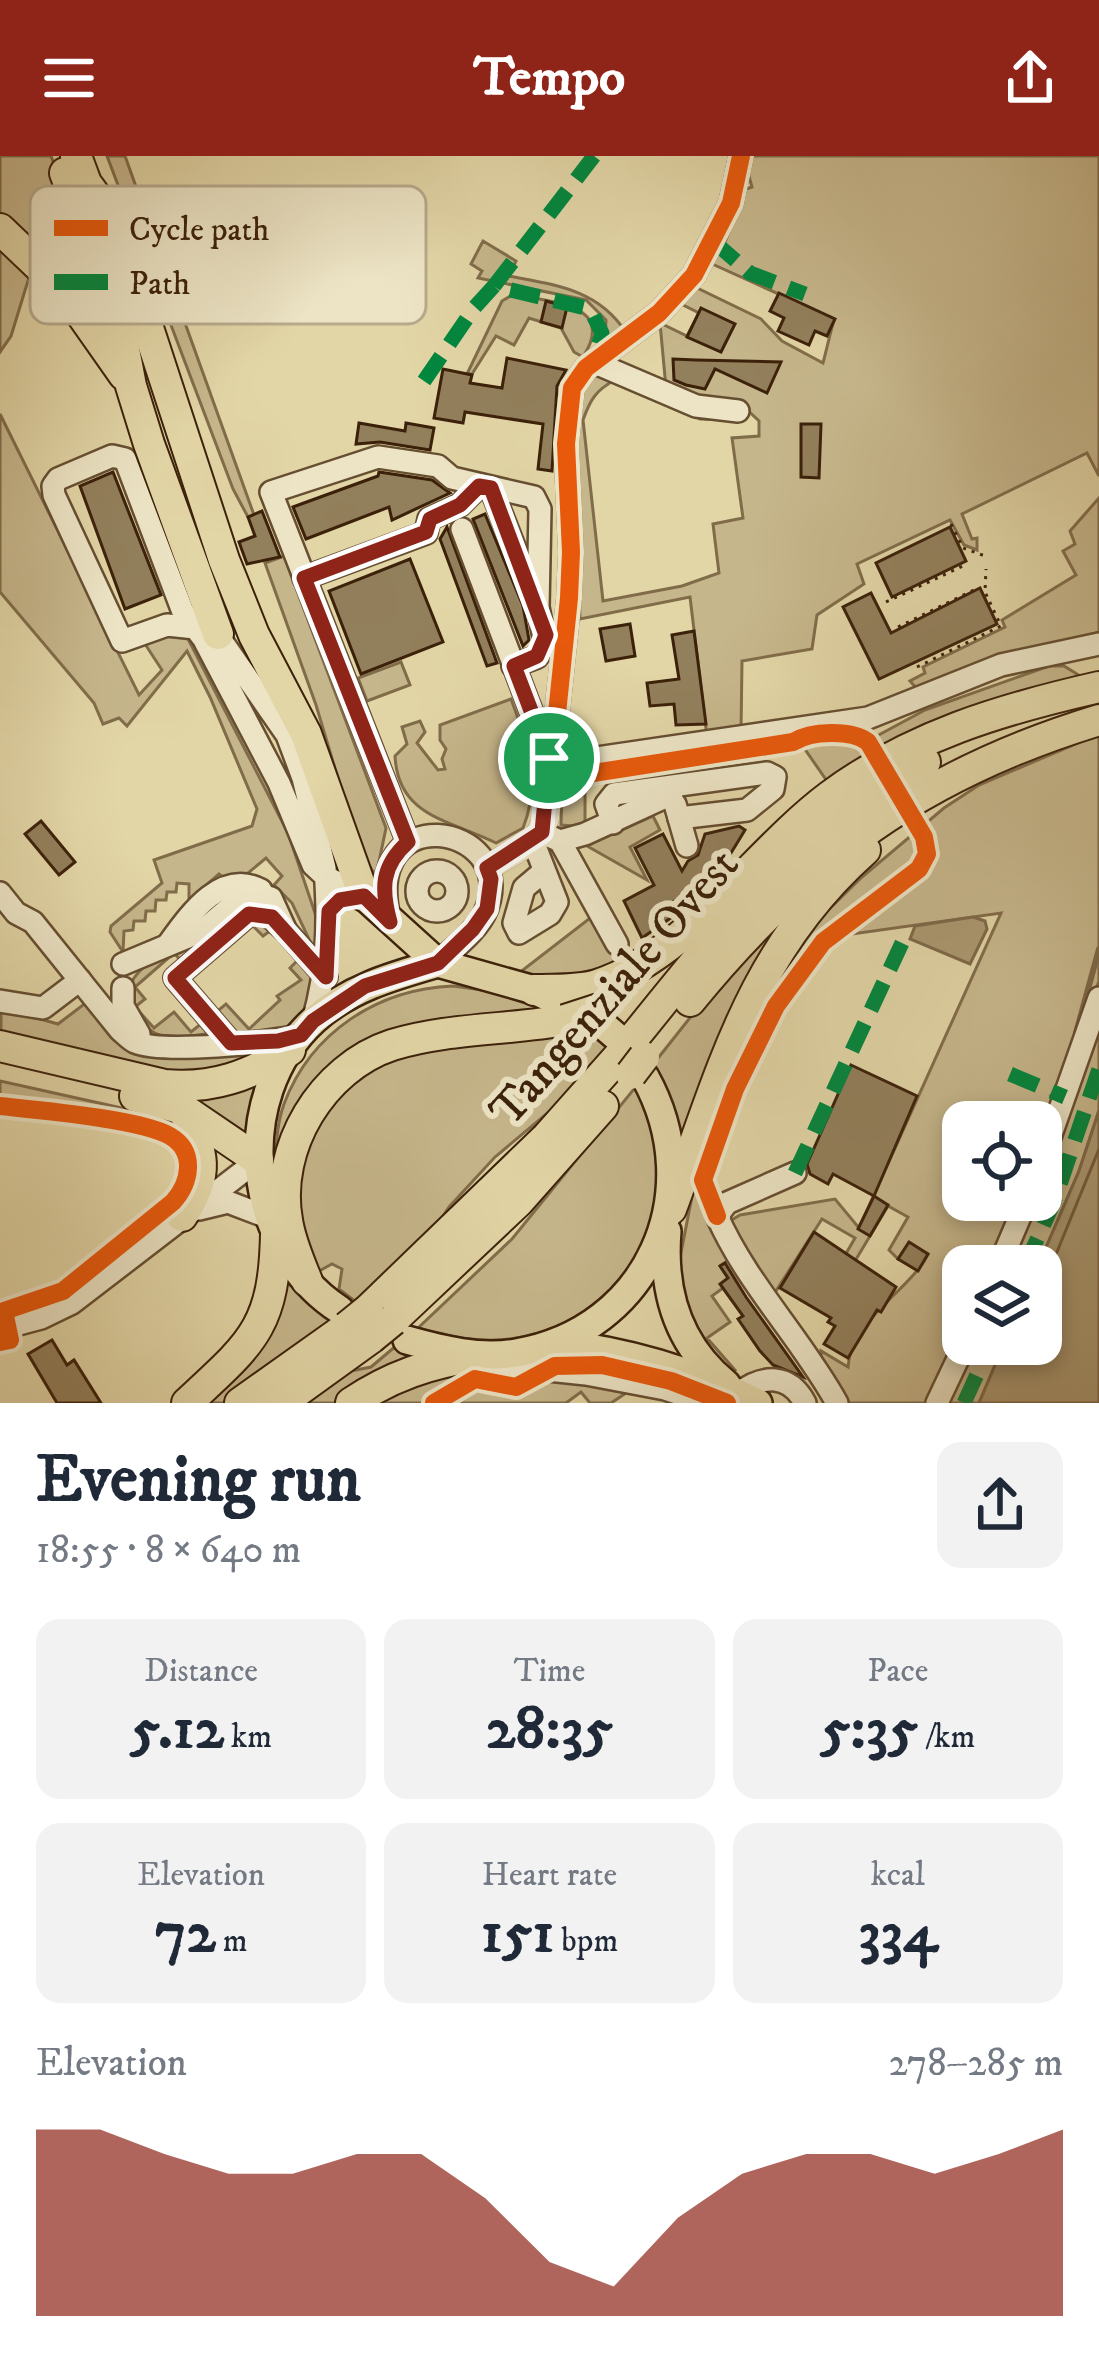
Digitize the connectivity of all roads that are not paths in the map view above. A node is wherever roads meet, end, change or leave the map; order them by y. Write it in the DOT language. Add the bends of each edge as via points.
graph roads {
  1 [pos="58,156"];
  2 [pos="76,156"];
  3 [pos="97,156"];
  4 [pos="741,156"];
  5 [pos="69,186"];
  6 [pos="88,186"];
  7 [pos="104,186"];
  8 [pos="0,229"];
  9 [pos="30,258"];
  10 [pos="87,324"];
  11 [pos="119,324"];
  12 [pos="145,324"];
  13 [pos="593,362"];
  14 [pos="131,386"];
  15 [pos="738,411"];
  16 [pos="485,487"];
  17 [pos="462,529"];
  18 [pos="304,578"];
  19 [pos="538,607"];
  20 [pos="206,631"];
  21 [pos="1092,647"];
  22 [pos="514,666"];
  23 [pos="1097,687"];
  24 [pos="1099,720"];
  25 [pos="991,759"];
  26 [pos="549,762"];
  27 [pos="671,790"];
  28 [pos="679,818"];
  29 [pos="545,838"];
  30 [pos="403,846"];
  31 [pos="688,847"];
  32 [pos="483,861"];
  33 [pos="544,872"];
  34 [pos="326,878"];
  35 [pos="0,893"];
  36 [pos="364,896"];
  37 [pos="329,911"];
  38 [pos="390,922"];
  39 [pos="724,926"];
  40 [pos="286,931"];
  41 [pos="617,944"];
  42 [pos="438,963"];
  43 [pos="123,964"];
  44 [pos="326,977"];
  45 [pos="80,980"];
  46 [pos="123,988"];
  47 [pos="534,990"];
  48 [pos="1099,998"];
  49 [pos="0,1001"];
  50 [pos="301,1035"];
  51 [pos="231,1043"];
  52 [pos="0,1046"];
  53 [pos="153,1046"];
  54 [pos="632,1057"];
  55 [pos="0,1065"];
  56 [pos="1062,1103"];
  57 [pos="183,1109"];
  58 [pos="258,1160"];
  59 [pos="796,1173"];
  60 [pos="670,1212"];
  61 [pos="182,1216"];
  62 [pos="273,1226"];
  63 [pos="308,1281"];
  64 [pos="371,1324"];
  65 [pos="0,1329"];
  66 [pos="554,1343"];
  67 [pos="477,1355"];
  68 [pos="955,1365"];
  69 [pos="749,1398"];
  70 [pos="187,1403"];
  71 [pos="240,1403"];
  72 [pos="281,1403"];
  73 [pos="351,1403"];
  74 [pos="707,1403"];
  75 [pos="805,1403"];
  76 [pos="837,1403"];
  77 [pos="937,1403"];
  1 -- 5 [label="highway"];
  2 -- 6 [label="highway"];
  3 -- 7 [label="highway"];
  4 -- 13 [label="street" via="731,203 694,275 659,314"];
  8 -- 9 [label="highway"];
  10 -- 14 [label="highway"];
  11 -- 14 [label="highway"];
  12 -- 36 [label="highway" via="172,401 218,484"];
  13 -- 15 [label="street" via="695,406"];
  13 -- 26 [label="street" via="573,384 568,418 569,598"];
  14 -- 20 [label="highway"];
  16 -- 18 [label="street" via="430,519 426,532"];
  16 -- 18 [label="street" via="438,466 378,457 271,492"];
  16 -- 19 [label="street"];
  16 -- 19 [label="street" via="538,503"];
  17 -- 22 [label="street"];
  18 -- 30 [label="street"];
  19 -- 22 [label="street" via="545,643"];
  20 -- 20 [label="street" via="183,612 125,459 112,456 58,479 54,495 122,641 159,626"];
  20 -- 34 [label="street" via="287,735"];
  21 -- 23 [label="street"];
  21 -- 26 [label="street" via="1001,665 868,718"];
  22 -- 26 [label="street"];
  23 -- 39 [label="highway, Tangenziale Ovest" via="909,770 792,857"];
  23 -- 47 [label="highway" via="917,743 831,795 648,958 592,986"];
  24 -- 25 [label="highway, Tangenziale Ovest"];
  25 -- 54 [label="highway, Tangenziale Ovest" via="889,813 800,881"];
  25 -- 60 [label="highway" via="848,865 780,949 724,1054"];
  26 -- 29 [label="street"];
  27 -- 28 [label="street"];
  27 -- 28 [label="street" via="767,773 777,781 747,810"];
  27 -- 29 [label="street" via="613,823"];
  28 -- 31 [label="street"];
  29 -- 32 [label="street"];
  29 -- 33 [label="street"];
  29 -- 41 [label="street"];
  30 -- 32 [label="street" via="444,835"];
  30 -- 32 [label="street" via="442,875"];
  30 -- 38 [label="street" via="383,884"];
  32 -- 42 [label="street" via="491,879 487,909"];
  34 -- 36 [label="street"];
  34 -- 37 [label="street"];
  35 -- 45 [label="street"];
  36 -- 37 [label="street"];
  36 -- 38 [label="main road"];
  37 -- 44 [label="street"];
  38 -- 42 [label="main road"];
  39 -- 54 [label="highway, Tangenziale Ovest"];
  39 -- 63 [label="highway, bridge" via="599,1009 412,1040 342,1073 307,1116 287,1167 286,1217"];
  40 -- 43 [label="street" via="271,898 248,895"];
  40 -- 44 [label="street"];
  40 -- 51 [label="street" via="272,917 249,914 175,978"];
  42 -- 47 [label="main road"];
  42 -- 50 [label="main road" via="365,986"];
  44 -- 50 [label="street"];
  45 -- 49 [label="street" via="43,1008"];
  45 -- 53 [label="street" via="120,1030"];
  46 -- 53 [label="street" via="129,1022"];
  47 -- 54 [label="main road" via="597,1020"];
  48 -- 56 [label="street"];
  50 -- 51 [label="street"];
  50 -- 52 [label="highway" via="253,1073 193,1087"];
  50 -- 58 [label="main road" via="262,1115"];
  51 -- 53 [label="street"];
  54 -- 60 [label="main road" via="670,1141"];
  54 -- 64 [label="highway, Tangenziale Ovest"];
  55 -- 57 [label="highway"];
  57 -- 58 [label="highway"];
  57 -- 61 [label="highway" via="200,1146 201,1184"];
  58 -- 61 [label="street"];
  58 -- 62 [label="main road"];
  59 -- 76 [label="street" via="727,1203 717,1216"];
  60 -- 66 [label="main road" via="632,1286 595,1321"];
  60 -- 69 [label="main road" via="675,1317 702,1361"];
  61 -- 62 [label="street" via="228,1202"];
  61 -- 65 [label="street" via="71,1304"];
  62 -- 63 [label="main road"];
  62 -- 70 [label="highway" via="266,1317"];
  63 -- 64 [label="main road"];
  64 -- 67 [label="main road"];
  64 -- 71 [label="highway, Tangenziale Ovest"];
  64 -- 72 [label="highway, Tangenziale Ovest"];
  66 -- 67 [label="main road"];
  66 -- 69 [label="main road" via="604,1348"];
  67 -- 73 [label="highway" via="416,1369"];
  67 -- 74 [label="street" via="511,1374 586,1374"];
  68 -- 77 [label="street"];
  69 -- 75 [label="street" via="760,1379 773,1378"];
}
